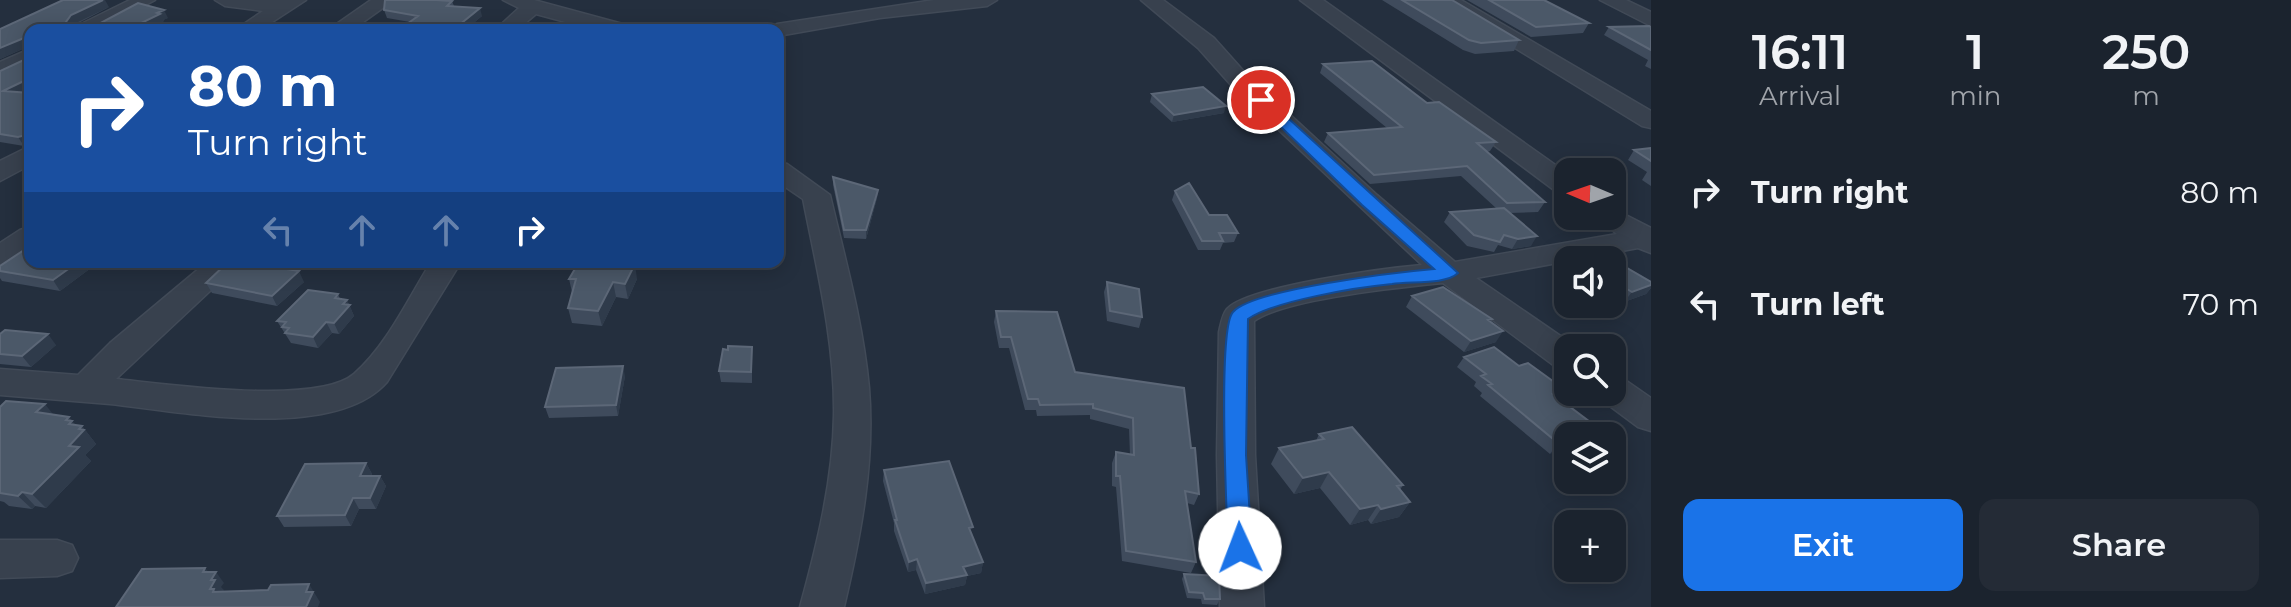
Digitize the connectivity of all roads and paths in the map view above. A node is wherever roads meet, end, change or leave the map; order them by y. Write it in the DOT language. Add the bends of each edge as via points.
graph roads {
  1 [pos="145,0"];
  2 [pos="225,0"];
  3 [pos="384,0"];
  4 [pos="987,0"];
  5 [pos="1151,0"];
  6 [pos="1310,0"];
  7 [pos="1447,0"];
  8 [pos="1610,0"];
  9 [pos="523,3"];
  10 [pos="289,4"];
  11 [pos="1651,20"];
  12 [pos="96,24"];
  13 [pos="255,24"];
  14 [pos="347,24"];
  15 [pos="509,24"];
  16 [pos="601,24"];
  17 [pos="784,29"];
  18 [pos="24,59"];
  19 [pos="0,71"];
  20 [pos="1651,121"];
  21 [pos="24,158"];
  22 [pos="0,173"];
  23 [pos="784,174"];
  24 [pos="1554,177"];
  25 [pos="1626,226"];
  26 [pos="1648,239"];
  27 [pos="24,240"];
  28 [pos="0,256"];
  29 [pos="219,268"];
  30 [pos="442,268"];
  31 [pos="1449,273"];
  32 [pos="1554,348"];
  33 [pos="0,382"];
  34 [pos="86,389"];
  35 [pos="1626,399"];
  36 [pos="1651,417"];
  37 [pos="57,558"];
  38 [pos="0,559"];
  39 [pos="822,607"];
  40 [pos="1242,607"];
  1 -- 12 [label="street"];
  2 -- 10 [label="street"];
  3 -- 14 [label="street"];
  4 -- 17 [label="street"];
  5 -- 31 [label="street" via="1206,43 1239,80"];
  6 -- 24 [label="street"];
  7 -- 20 [label="street"];
  8 -- 11 [label="street"];
  9 -- 15 [label="street"];
  9 -- 16 [label="street"];
  10 -- 13 [label="street"];
  18 -- 19 [label="street"];
  21 -- 22 [label="street"];
  23 -- 39 [label="street" via="816,195 842,313 851,389 850,451"];
  25 -- 26 [label="street"];
  26 -- 31 [label="street"];
  27 -- 28 [label="street"];
  29 -- 34 [label="street"];
  30 -- 34 [label="street" via="381,364 364,385 341,399 277,404"];
  31 -- 32 [label="street"];
  31 -- 40 [label="street" via="1389,278 1278,300 1239,316 1236,455"];
  33 -- 34 [label="street"];
  35 -- 36 [label="street"];
  37 -- 38 [label="street"];
}
